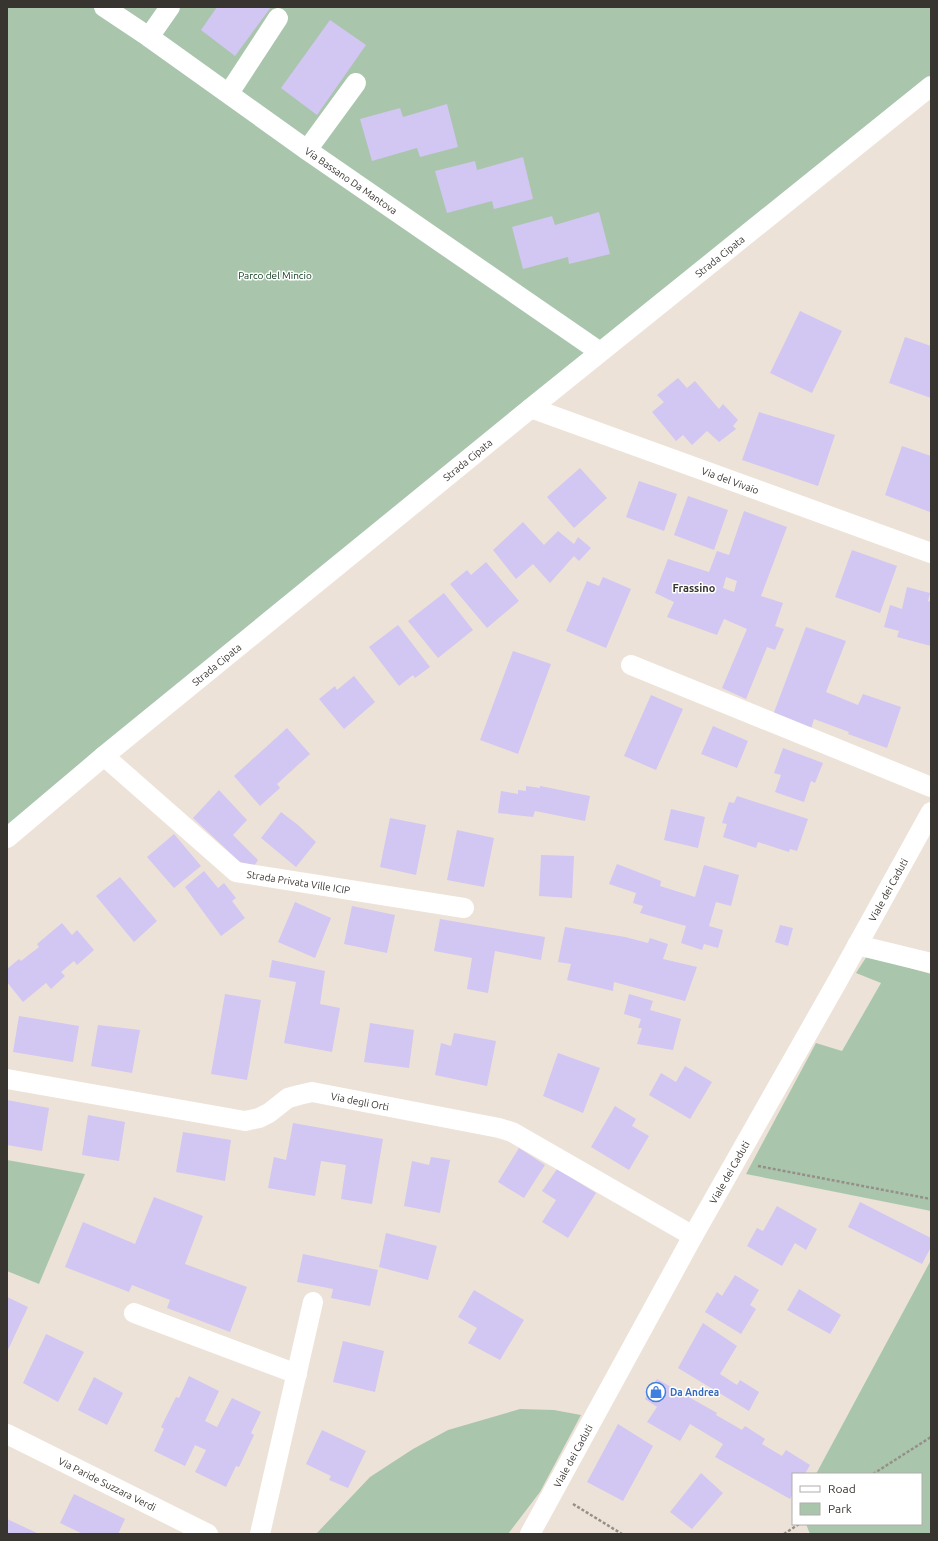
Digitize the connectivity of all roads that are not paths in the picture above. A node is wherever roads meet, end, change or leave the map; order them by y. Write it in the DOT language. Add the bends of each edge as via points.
graph roads {
  1 [pos="104,7"];
  2 [pos="170,7"];
  3 [pos="278,18"];
  4 [pos="149,37"];
  5 [pos="356,83"];
  6 [pos="931,86"];
  7 [pos="229,93"];
  8 [pos="307,150"];
  9 [pos="600,352"];
  10 [pos="530,408"];
  11 [pos="931,553"];
  12 [pos="631,665"];
  13 [pos="104,756"];
  14 [pos="931,787"];
  15 [pos="931,812"];
  16 [pos="7,838"];
  17 [pos="464,908"];
  18 [pos="857,945"];
  19 [pos="931,963"];
  20 [pos="7,1079"];
  21 [pos="693,1236"];
  22 [pos="313,1302"];
  23 [pos="134,1313"];
  24 [pos="297,1374"];
  25 [pos="7,1434"];
  26 [pos="208,1534"];
  27 [pos="260,1534"];
  28 [pos="530,1534"];
  1 -- 4 [label="street, Via Bassano Da Mantova"];
  2 -- 4 [label="street"];
  3 -- 7 [label="street"];
  4 -- 7 [label="street, Via Bassano Da Mantova"];
  5 -- 8 [label="street"];
  6 -- 9 [label="street, Strada Cipata"];
  7 -- 8 [label="street, Via Bassano Da Mantova"];
  8 -- 9 [label="street, Via Bassano Da Mantova"];
  9 -- 10 [label="street, Strada Cipata"];
  10 -- 11 [label="street, Via del Vivaio"];
  10 -- 13 [label="street, Strada Cipata"];
  12 -- 14 [label="street"];
  13 -- 16 [label="street, Strada Cipata"];
  13 -- 17 [label="street, Strada Privata Ville ICIP" via="236,872"];
  15 -- 18 [label="street, Viale dei Caduti"];
  18 -- 19 [label="street"];
  18 -- 21 [label="street, Viale dei Caduti"];
  20 -- 21 [label="street, Via degli Orti" via="244,1121 259,1118 288,1098 312,1092 499,1128 512,1132"];
  21 -- 28 [label="street, Viale dei Caduti"];
  22 -- 24 [label="street"];
  23 -- 24 [label="street"];
  24 -- 27 [label="street"];
  25 -- 26 [label="street, Via Paride Suzzara Verdi"];
}
